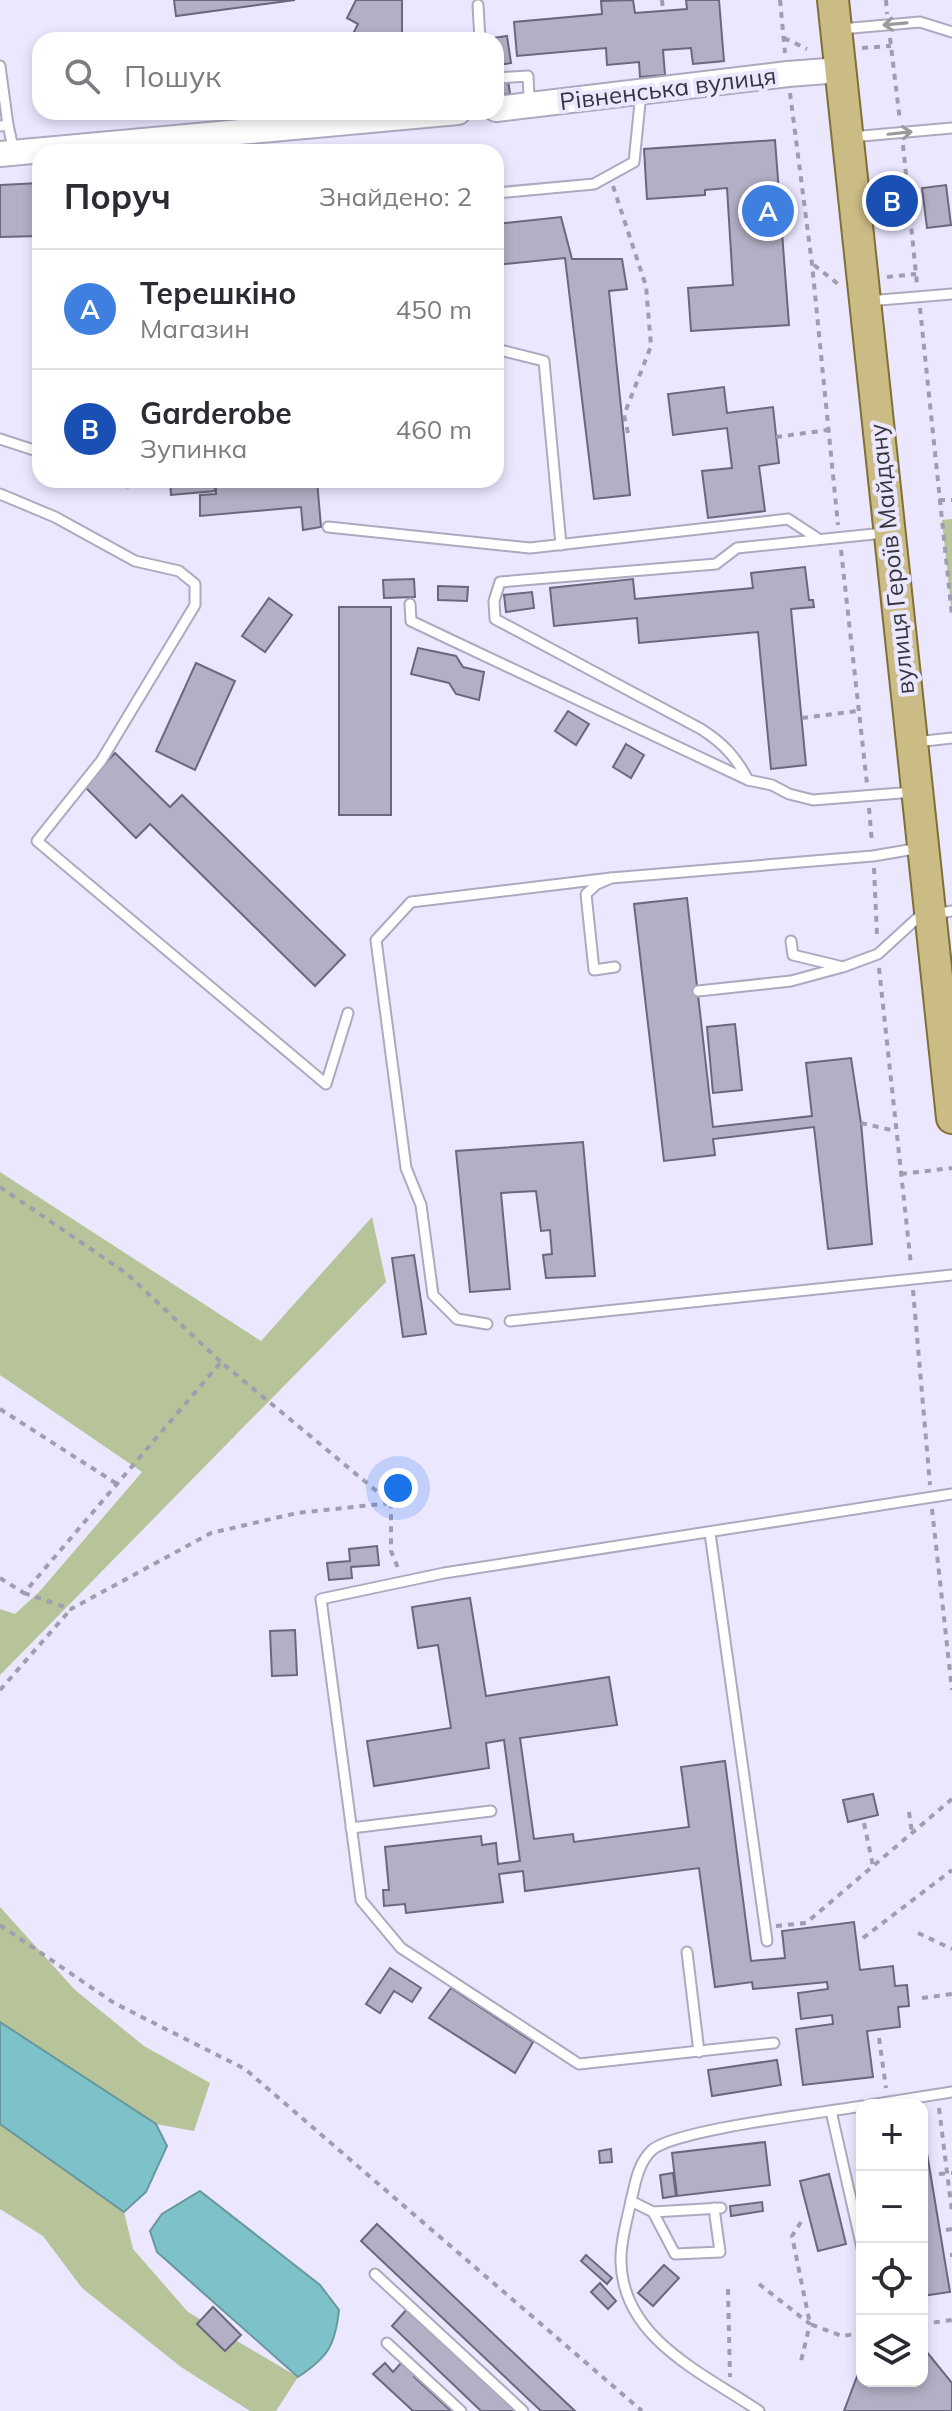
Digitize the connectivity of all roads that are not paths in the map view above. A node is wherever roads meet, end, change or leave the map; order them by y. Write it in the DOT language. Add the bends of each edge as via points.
graph roads {
  1 [pos="478,5"];
  2 [pos="834,15"];
  3 [pos="480,32"];
  4 [pos="952,32"];
  5 [pos="0,66"];
  6 [pos="840,70"];
  7 [pos="504,78"];
  8 [pos="641,93"];
  9 [pos="524,106"];
  10 [pos="504,108"];
  11 [pos="382,120"];
  12 [pos="4,125"];
  13 [pos="952,128"];
  14 [pos="847,137"];
  15 [pos="152,144"];
  16 [pos="32,152"];
  17 [pos="7,153"];
  18 [pos="504,192"];
  19 [pos="952,294"];
  20 [pos="865,302"];
  21 [pos="504,351"];
  22 [pos="0,439"];
  23 [pos="32,449"];
  24 [pos="0,494"];
  25 [pos="328,527"];
  26 [pos="889,532"];
  27 [pos="817,538"];
  28 [pos="561,545"];
  29 [pos="410,604"];
  30 [pos="952,738"];
  31 [pos="912,743"];
  32 [pos="748,780"];
  33 [pos="917,792"];
  34 [pos="923,848"];
  35 [pos="611,878"];
  36 [pos="938,911"];
  37 [pos="791,941"];
  38 [pos="615,967"];
  39 [pos="843,967"];
  40 [pos="698,991"];
  41 [pos="348,1013"];
  42 [pos="948,1029"];
  43 [pos="952,1115"];
  44 [pos="952,1275"];
  45 [pos="510,1321"];
  46 [pos="487,1324"];
  47 [pos="952,1494"];
  48 [pos="710,1533"];
  49 [pos="491,1811"];
  50 [pos="351,1828"];
  51 [pos="767,1941"];
  52 [pos="687,1952"];
  53 [pos="774,2043"];
  54 [pos="699,2052"];
  55 [pos="952,2092"];
  56 [pos="907,2099"];
  57 [pos="856,2107"];
  58 [pos="831,2111"];
  59 [pos="631,2201"];
  60 [pos="653,2212"];
  61 [pos="861,2243"];
  62 [pos="375,2274"];
  63 [pos="387,2343"];
  64 [pos="461,2411"];
  65 [pos="523,2411"];
  66 [pos="759,2411"];
  1 -- 3 [label="lane"];
  4 -- 2 [label="lane, one-way" via="920,22"];
  2 -- 6 [label="main road, вулиця Героїв Майдану"];
  5 -- 12 [label="lane"];
  6 -- 8 [label="street, Рівненська вулиця"];
  6 -- 14 [label="main road, вулиця Героїв Майдану"];
  7 -- 9 [label="lane" via="528,76"];
  8 -- 9 [label="street, Рівненська вулиця"];
  8 -- 18 [label="lane" via="634,162 594,184"];
  9 -- 10 [label="street, Рівненська вулиця"];
  11 -- 15 [label="street"];
  12 -- 17 [label="lane"];
  14 -- 13 [label="lane, one-way"];
  14 -- 20 [label="main road, вулиця Героїв Майдану"];
  16 -- 17 [label="street"];
  19 -- 20 [label="lane"];
  20 -- 26 [label="main road, вулиця Героїв Майдану"];
  21 -- 28 [label="lane" via="544,361"];
  22 -- 23 [label="lane"];
  24 -- 41 [label="lane" via="135,561 179,571 195,584 195,605 101,761 37,841 326,1084"];
  25 -- 28 [label="lane" via="530,548"];
  26 -- 27 [label="lane"];
  26 -- 31 [label="main road, вулиця Героїв Майдану"];
  27 -- 28 [label="lane" via="788,519"];
  27 -- 32 [label="lane" via="737,548 716,564 500,582 496,590 495,619 701,729 736,758"];
  29 -- 32 [label="lane" via="411,621"];
  30 -- 31 [label="lane"];
  31 -- 33 [label="main road, вулиця Героїв Майдану"];
  32 -- 33 [label="lane" via="813,800"];
  33 -- 34 [label="main road, вулиця Героїв Майдану"];
  34 -- 35 [label="lane"];
  34 -- 36 [label="main road, вулиця Героїв Майдану"];
  35 -- 38 [label="lane" via="586,894 594,970"];
  35 -- 46 [label="lane" via="411,902 376,940 406,1168 421,1205 433,1295 457,1319"];
  36 -- 39 [label="lane" via="878,954"];
  36 -- 42 [label="main road, вулиця Героїв Майдану"];
  37 -- 39 [label="lane" via="793,955"];
  39 -- 40 [label="lane" via="791,981"];
  42 -- 43 [label="main road, вулиця Героїв Майдану"];
  44 -- 45 [label="lane"];
  47 -- 48 [label="lane"];
  48 -- 50 [label="lane" via="444,1573 321,1599"];
  48 -- 51 [label="lane"];
  49 -- 50 [label="lane"];
  50 -- 54 [label="lane" via="361,1900 401,1948 579,2064"];
  52 -- 54 [label="lane"];
  53 -- 54 [label="lane"];
  55 -- 56 [label="lane"];
  57 -- 58 [label="lane"];
  58 -- 59 [label="lane" via="680,2136 652,2150 638,2171"];
  58 -- 61 [label="lane"];
  59 -- 60 [label="lane"];
  59 -- 66 [label="lane" via="621,2263 631,2309 663,2348"];
  60 -- 60 [label="lane" via="675,2254 720,2252 718,2208"];
  62 -- 65 [label="lane"];
  63 -- 64 [label="lane"];
}
